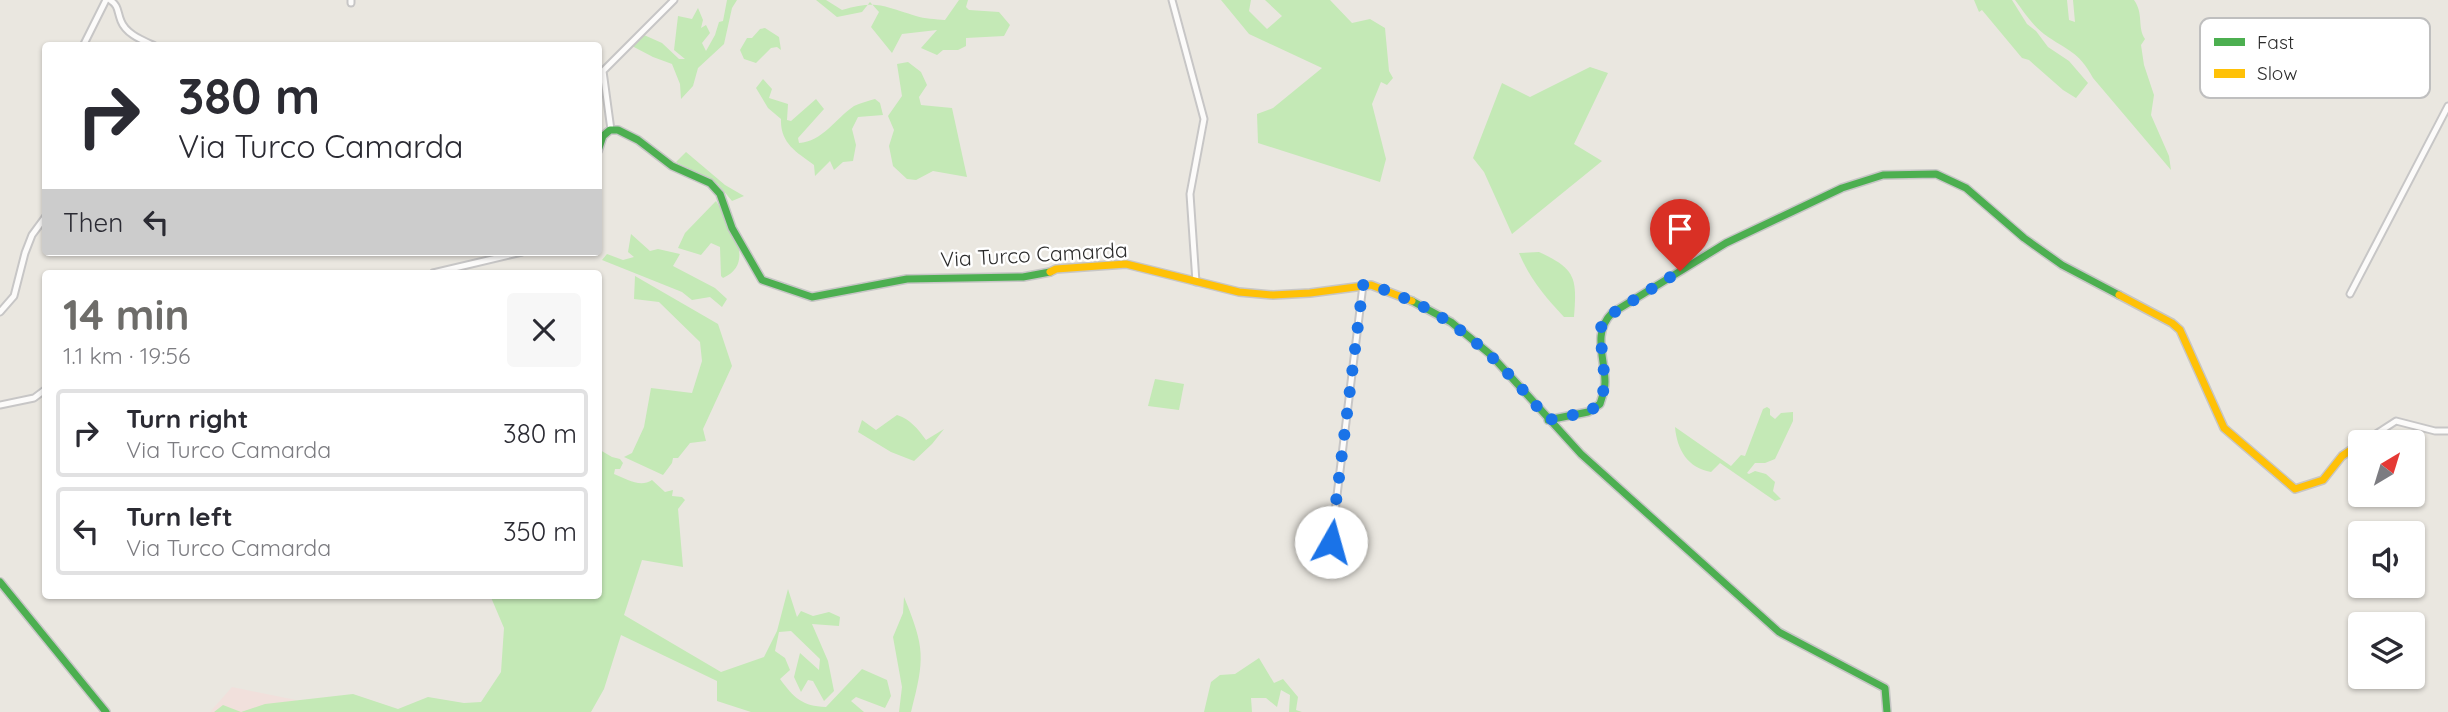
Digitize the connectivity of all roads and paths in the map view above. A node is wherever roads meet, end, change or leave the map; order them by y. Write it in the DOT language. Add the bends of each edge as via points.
graph roads {
  1 [pos="108,0"];
  2 [pos="674,0"];
  3 [pos="1172,0"];
  4 [pos="85,42"];
  5 [pos="147,42"];
  6 [pos="2448,106"];
  7 [pos="611,130"];
  8 [pos="602,139"];
  9 [pos="42,221"];
  10 [pos="505,256"];
  11 [pos="446,270"];
  12 [pos="1196,282"];
  13 [pos="1363,285"];
  14 [pos="2350,294"];
  15 [pos="0,312"];
  16 [pos="42,392"];
  17 [pos="0,405"];
  18 [pos="1548,420"];
  19 [pos="2382,430"];
  20 [pos="2448,431"];
  21 [pos="2348,452"];
  22 [pos="1328,568"];
  23 [pos="0,582"];
  24 [pos="106,712"];
  25 [pos="1887,712"];
  1 -- 4 [label="street"];
  1 -- 5 [label="street" via="117,5 124,27"];
  2 -- 7 [label="street" via="603,71"];
  3 -- 12 [label="street" via="1204,119 1190,194"];
  6 -- 14 [label="street"];
  7 -- 8 [label="street"];
  7 -- 12 [label="street, Via Turco Camarda" via="629,133 669,165 716,187 762,280 806,296 822,297 908,279 1023,277 1056,269 1125,264"];
  9 -- 15 [label="street" via="25,253 14,296"];
  10 -- 11 [label="street"];
  12 -- 13 [label="street, Via Turco Camarda" via="1239,292 1287,295"];
  13 -- 18 [label="street, Via Turco Camarda" via="1414,302 1451,322 1491,355"];
  13 -- 22 [label="street"];
  16 -- 17 [label="street"];
  18 -- 21 [label="street" via="1588,412 1600,404 1605,384 1600,330 1605,318 1726,243 1842,188 1883,175 1941,175 1966,188 2062,265 2180,330 2224,428 2295,489 2323,480"];
  18 -- 25 [label="street, Via Turco Camarda" via="1779,632 1885,688"];
  19 -- 20 [label="street" via="2396,421"];
  23 -- 24 [label="street"];
}
